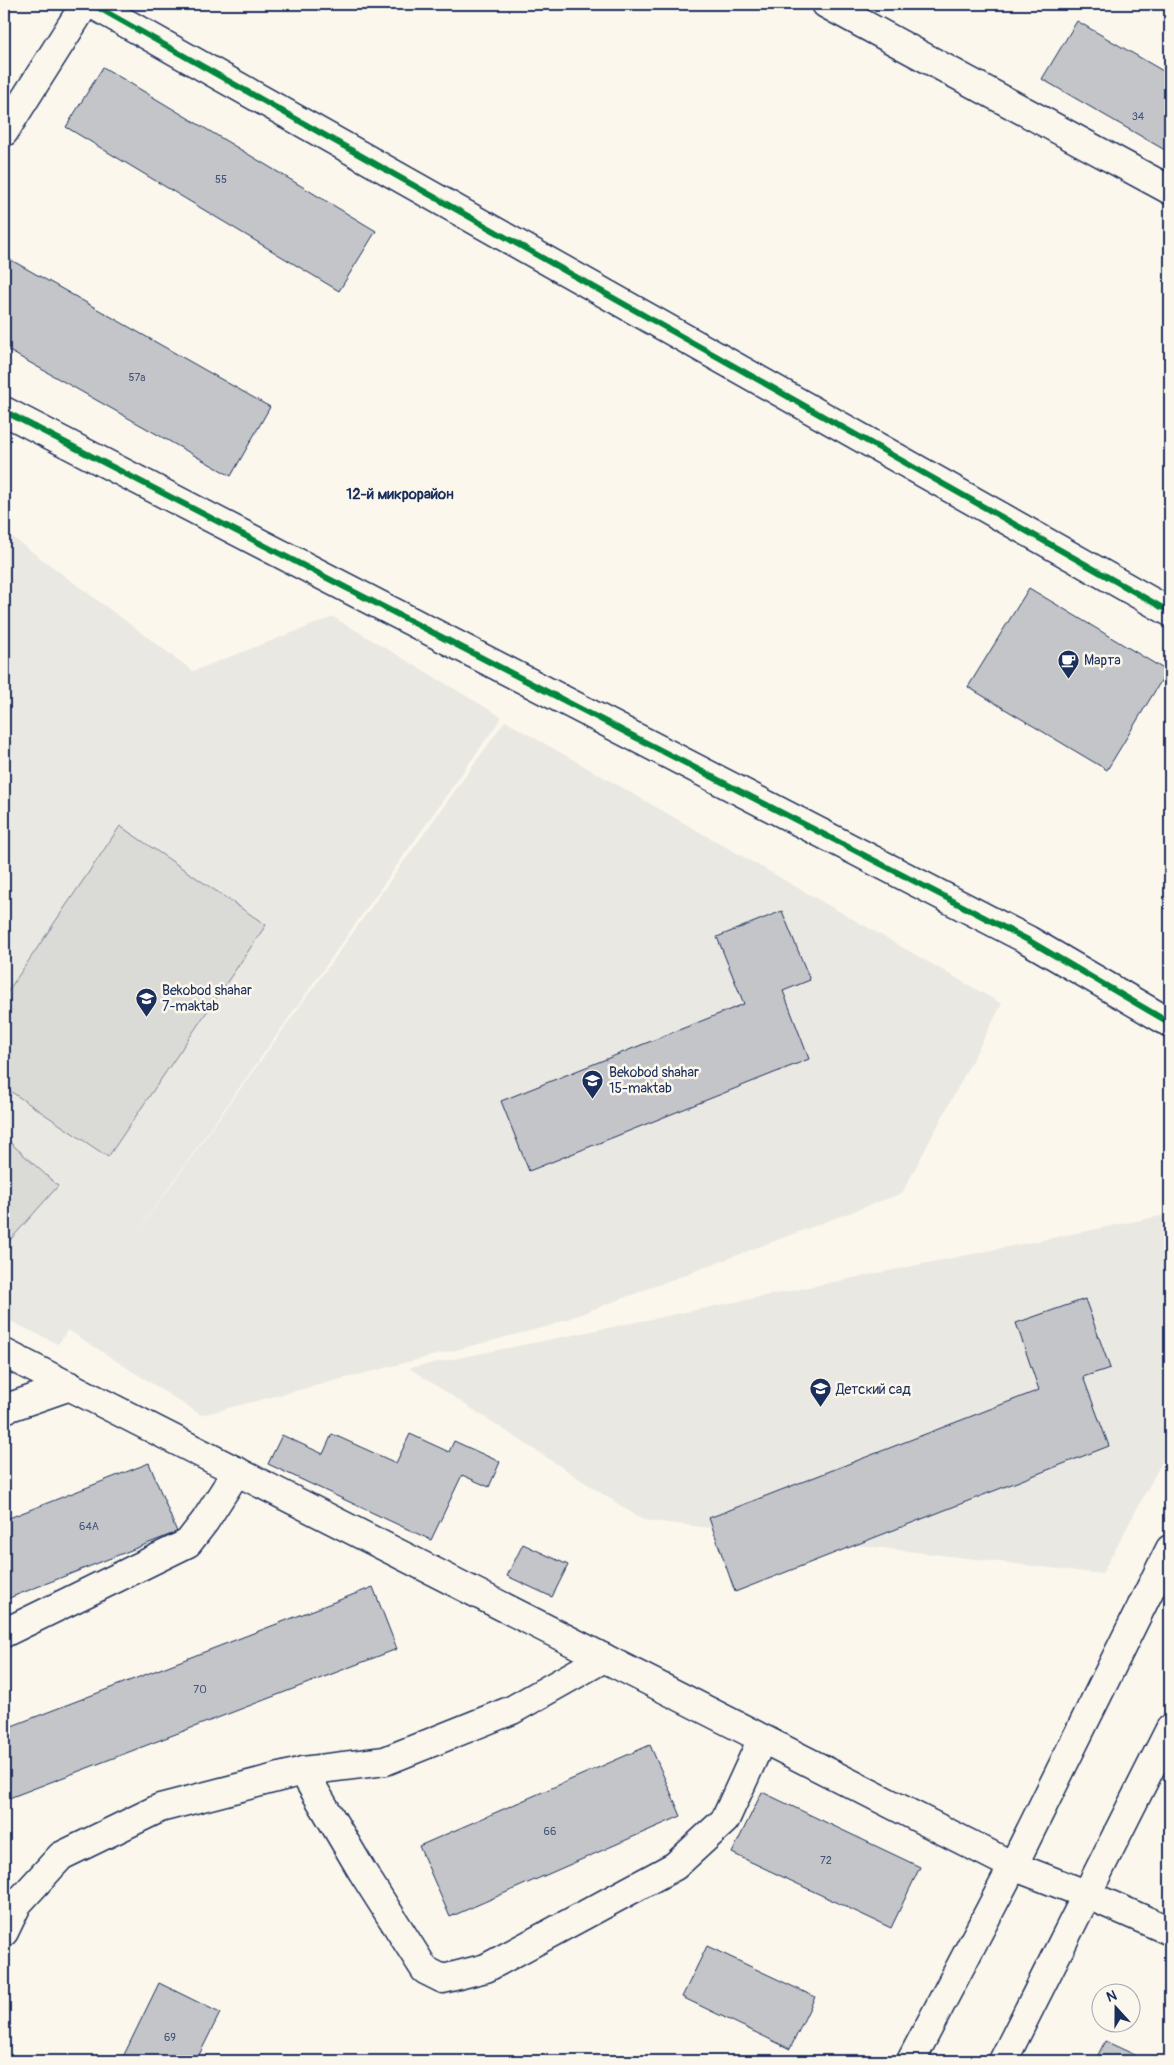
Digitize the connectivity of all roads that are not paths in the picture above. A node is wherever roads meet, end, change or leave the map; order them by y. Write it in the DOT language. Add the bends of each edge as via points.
graph roads {
  1 [pos="85,4"];
  2 [pos="92,4"];
  3 [pos="826,4"];
  4 [pos="4,132"];
  5 [pos="1170,190"];
  6 [pos="4,411"];
  7 [pos="1170,612"];
  8 [pos="1170,1023"];
  9 [pos="4,1353"];
  10 [pos="70,1386"];
  11 [pos="4,1409"];
  12 [pos="238,1471"];
  13 [pos="1170,1549"];
  14 [pos="4,1633"];
  15 [pos="604,1658"];
  16 [pos="1170,1729"];
  17 [pos="762,1738"];
  18 [pos="303,1771"];
  19 [pos="1012,1866"];
  20 [pos="1088,1894"];
  21 [pos="1170,1931"];
  22 [pos="4,1932"];
  23 [pos="911,2061"];
  24 [pos="1003,2061"];
  1 -- 4 [label="street"];
  2 -- 7 [label="street"];
  3 -- 5 [label="street"];
  6 -- 8 [label="street" via="1028,940"];
  9 -- 10 [label="street"];
  10 -- 11 [label="street"];
  10 -- 12 [label="street"];
  12 -- 14 [label="street" via="188,1543"];
  12 -- 15 [label="street"];
  13 -- 19 [label="street"];
  15 -- 17 [label="street"];
  15 -- 18 [label="street" via="512,1710 385,1761"];
  16 -- 20 [label="street"];
  17 -- 18 [label="street" via="725,1820 676,1866 486,1968 443,1979 425,1970"];
  17 -- 19 [label="street"];
  18 -- 22 [label="street" via="160,1808 61,1856 18,1903"];
  19 -- 20 [label="street"];
  19 -- 23 [label="street"];
  20 -- 21 [label="street"];
  20 -- 24 [label="street"];
}
